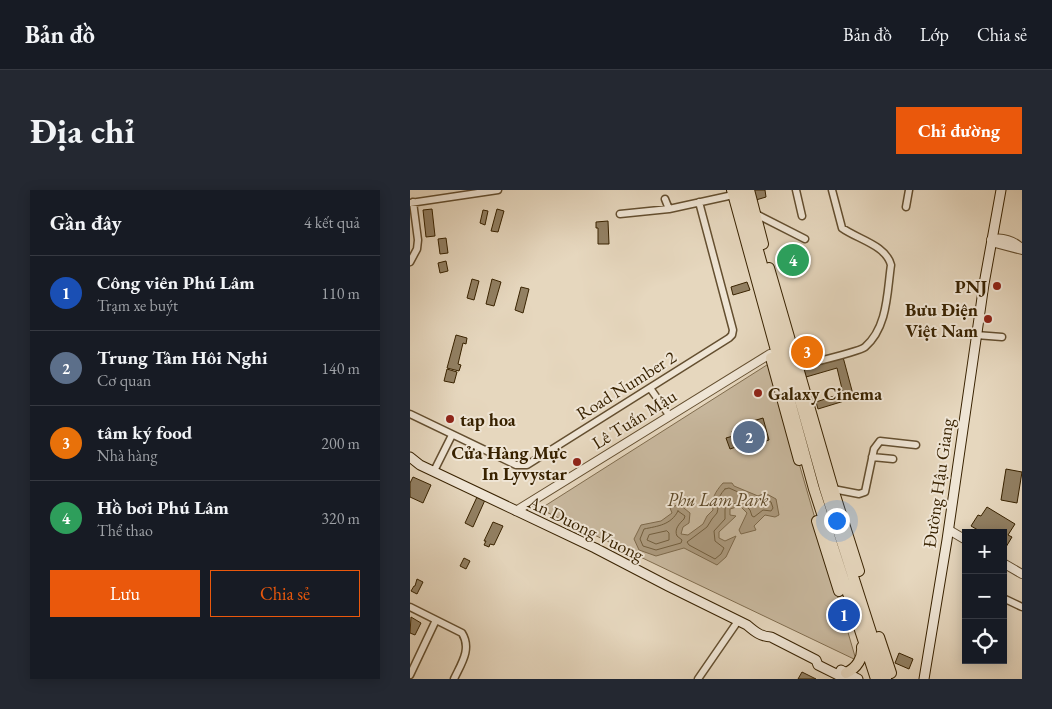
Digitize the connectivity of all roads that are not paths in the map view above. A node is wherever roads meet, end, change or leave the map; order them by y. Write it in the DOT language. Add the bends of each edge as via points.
graph roads {
  1 [pos="498,190"];
  2 [pos="749,190"];
  3 [pos="796,190"];
  4 [pos="832,190"];
  5 [pos="909,190"];
  6 [pos="1001,190"];
  7 [pos="732,192"];
  8 [pos="665,199"];
  9 [pos="412,202"];
  10 [pos="699,202"];
  11 [pos="906,207"];
  12 [pos="669,209"];
  13 [pos="751,213"];
  14 [pos="620,214"];
  15 [pos="802,216"];
  16 [pos="805,239"];
  17 [pos="418,240"];
  18 [pos="994,240"];
  19 [pos="410,241"];
  20 [pos="1022,249"];
  21 [pos="410,262"];
  22 [pos="976,335"];
  23 [pos="1002,337"];
  24 [pos="773,352"];
  25 [pos="799,366"];
  26 [pos="650,388"];
  27 [pos="793,394"];
  28 [pos="410,414"];
  29 [pos="668,415"];
  30 [pos="452,435"];
  31 [pos="916,446"];
  32 [pos="410,457"];
  33 [pos="872,457"];
  34 [pos="894,459"];
  35 [pos="410,463"];
  36 [pos="420,465"];
  37 [pos="434,471"];
  38 [pos="833,489"];
  39 [pos="516,511"];
  40 [pos="948,530"];
  41 [pos="962,538"];
  42 [pos="1007,565"];
  43 [pos="1022,574"];
  44 [pos="1007,600"];
  45 [pos="410,607"];
  46 [pos="1022,607"];
  47 [pos="436,620"];
  48 [pos="738,621"];
  49 [pos="861,636"];
  50 [pos="413,662"];
  51 [pos="410,675"];
  52 [pos="846,676"];
  53 [pos="454,679"];
  54 [pos="698,679"];
  55 [pos="858,679"];
  56 [pos="876,679"];
  57 [pos="886,679"];
  58 [pos="892,679"];
  59 [pos="926,679"];
  1 -- 9 [label="street"];
  2 -- 13 [label="main road"];
  3 -- 15 [label="street"];
  4 -- 25 [label="street" via="842,228 882,251 890,261 884,313 877,332 864,348"];
  5 -- 11 [label="street"];
  6 -- 18 [label="main road, Đường Hậu Giang"];
  7 -- 10 [label="street"];
  7 -- 13 [label="main road"];
  7 -- 24 [label="main road"];
  8 -- 12 [label="street"];
  9 -- 17 [label="street"];
  10 -- 12 [label="street"];
  10 -- 26 [label="street, Road Number 2" via="732,335"];
  12 -- 14 [label="street"];
  13 -- 16 [label="street"];
  13 -- 25 [label="main road"];
  13 -- 27 [label="main road"];
  17 -- 19 [label="street"];
  17 -- 21 [label="street"];
  18 -- 20 [label="street"];
  18 -- 22 [label="main road, Đường Hậu Giang"];
  22 -- 23 [label="street"];
  22 -- 40 [label="main road, Đường Hậu Giang"];
  24 -- 27 [label="main road"];
  24 -- 29 [label="street, Lê Tuấn Mậu"];
  25 -- 27 [label="main road"];
  26 -- 29 [label="street"];
  26 -- 30 [label="street, Road Number 2" via="527,465 516,465"];
  27 -- 38 [label="main road"];
  27 -- 49 [label="main road" via="814,489"];
  27 -- 57 [label="main road"];
  28 -- 30 [label="street, Road Number 2"];
  29 -- 39 [label="street, Lê Tuấn Mậu"];
  30 -- 37 [label="street"];
  31 -- 33 [label="street" via="880,441"];
  32 -- 36 [label="main road, An Duong Vuong"];
  33 -- 34 [label="street"];
  33 -- 38 [label="street" via="865,492 858,494"];
  35 -- 36 [label="main road, An Duong Vuong"];
  36 -- 37 [label="main road, An Duong Vuong"];
  37 -- 39 [label="main road, An Duong Vuong"];
  38 -- 58 [label="main road"];
  39 -- 48 [label="main road, An Duong Vuong"];
  40 -- 41 [label="street"];
  40 -- 59 [label="main road, Đường Hậu Giang"];
  42 -- 43 [label="street"];
  44 -- 46 [label="street"];
  45 -- 47 [label="street"];
  47 -- 50 [label="street"];
  47 -- 53 [label="street" via="462,633 467,641"];
  48 -- 52 [label="main road, An Duong Vuong" via="752,631 821,660"];
  48 -- 54 [label="street"];
  49 -- 52 [label="main road" via="861,658"];
  49 -- 56 [label="main road"];
  50 -- 51 [label="street"];
  52 -- 55 [label="main road, An Duong Vuong"];
}
